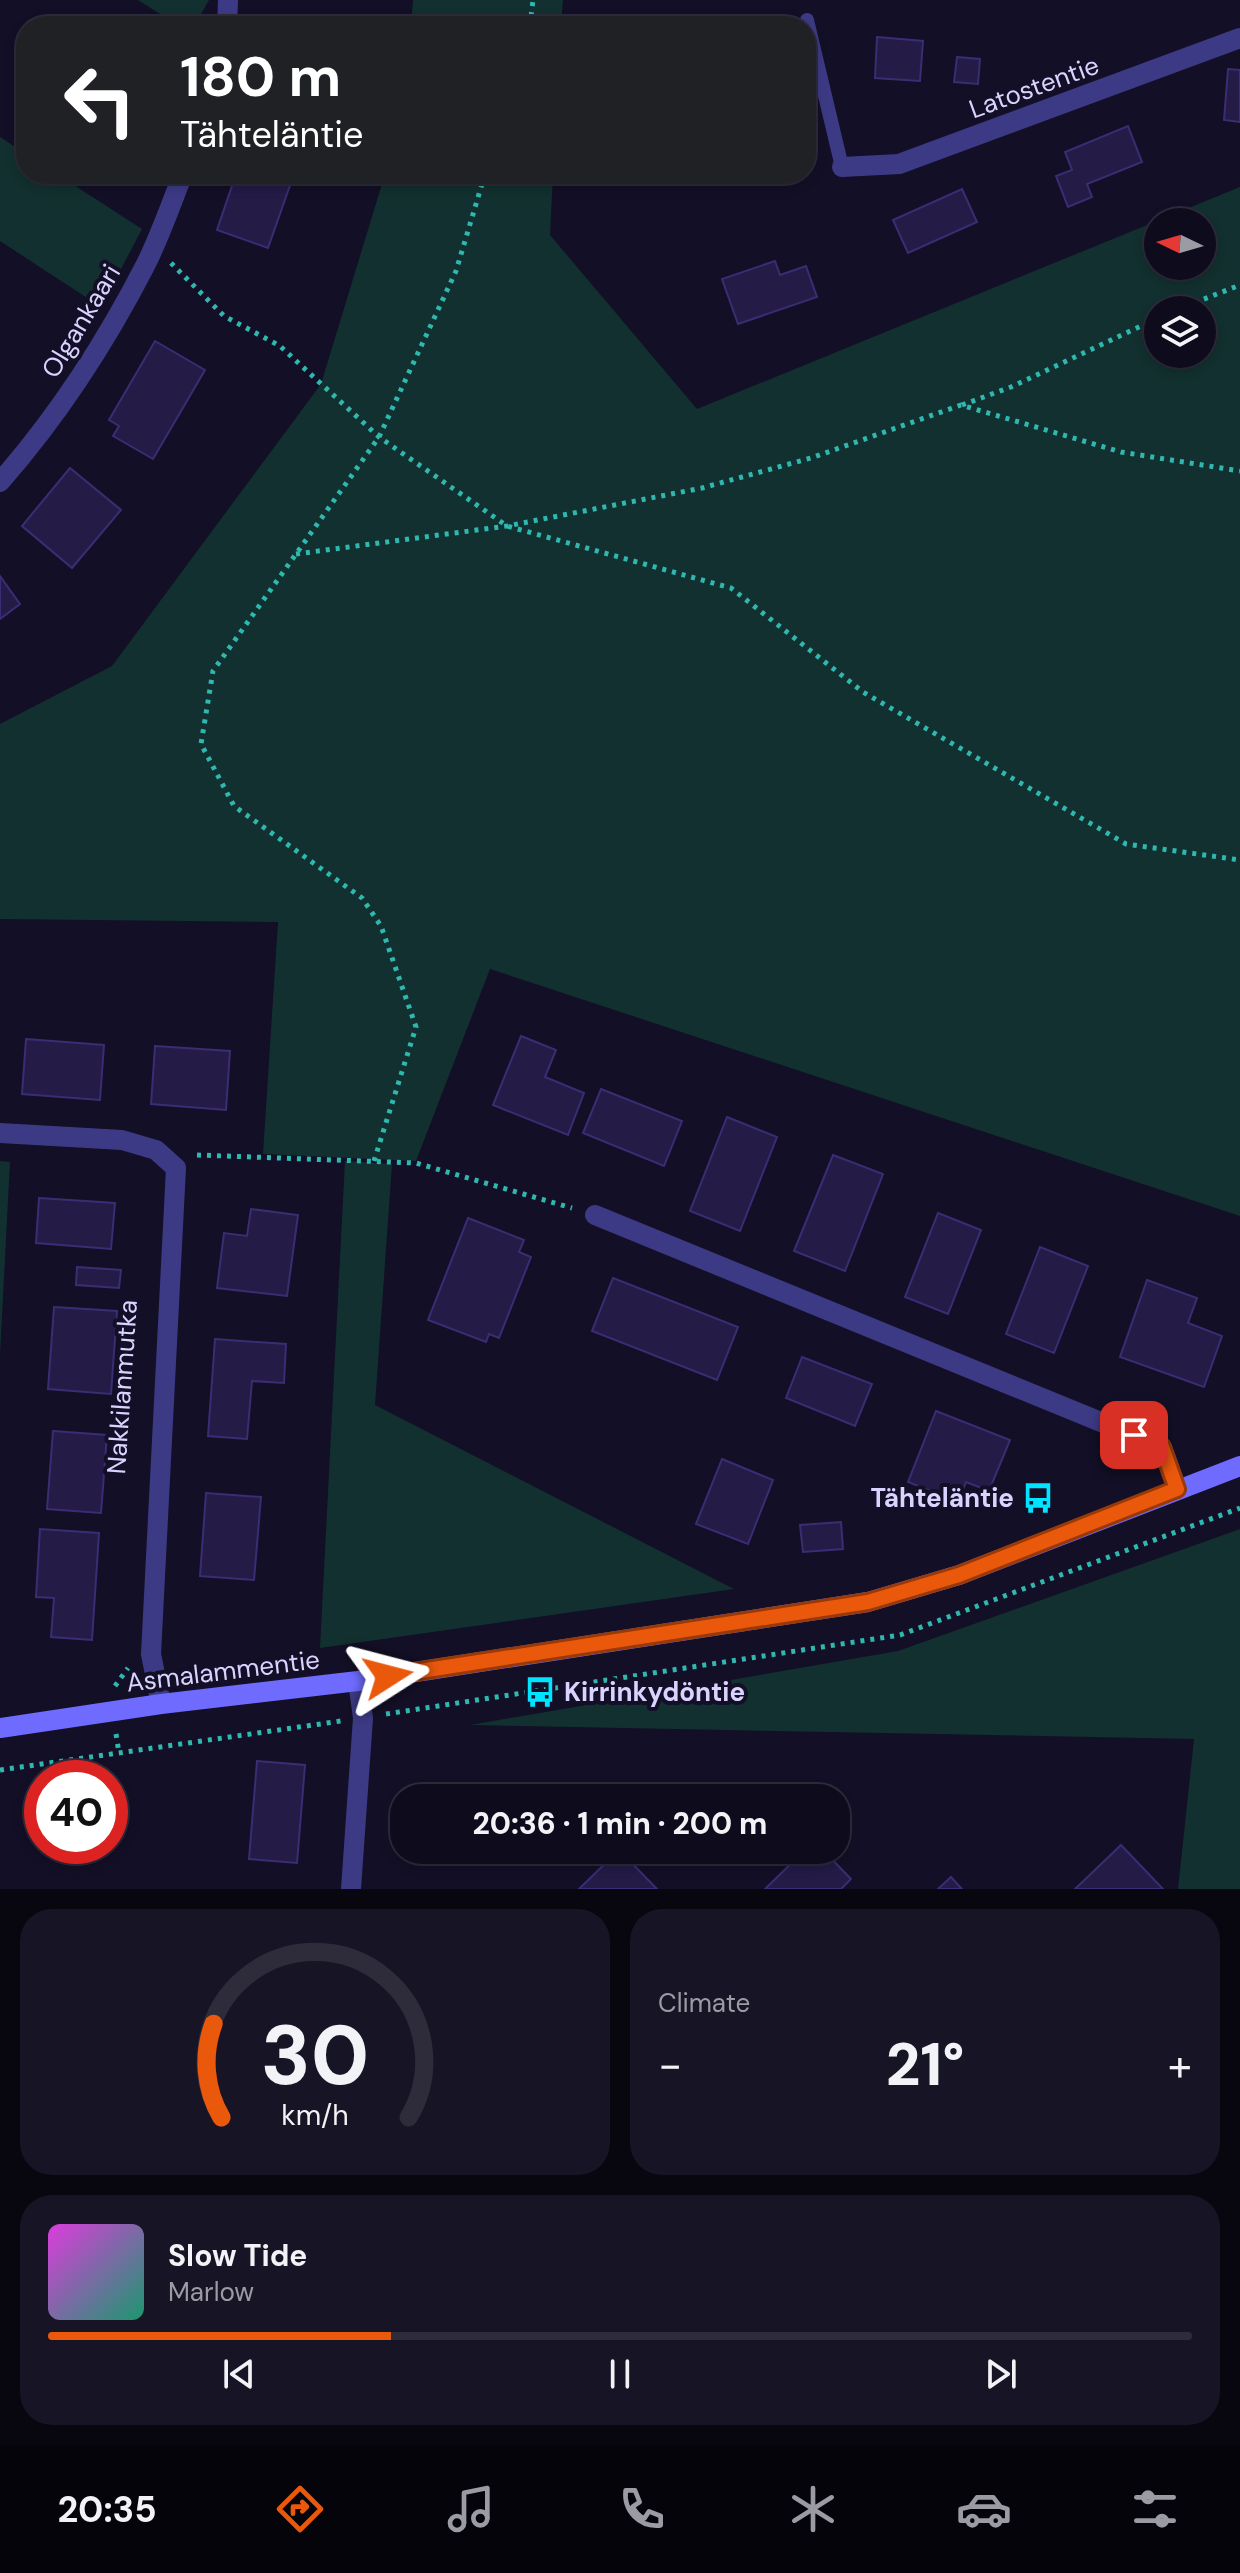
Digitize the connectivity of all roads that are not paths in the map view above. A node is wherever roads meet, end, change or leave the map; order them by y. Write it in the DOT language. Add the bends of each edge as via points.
graph roads {
  1 [pos="1240,38"];
  2 [pos="816,58"];
  3 [pos="842,167"];
  4 [pos="179,184"];
  5 [pos="0,482"];
  6 [pos="0,1133"];
  7 [pos="595,1215"];
  8 [pos="1240,1466"];
  9 [pos="1177,1489"];
  10 [pos="358,1681"];
  11 [pos="161,1704"];
  12 [pos="0,1728"];
  13 [pos="351,1889"];
  1 -- 3 [label="street, Latostentie" via="899,164"];
  2 -- 3 [label="lane"];
  4 -- 5 [label="street, Olgankaari" via="147,263 90,361 33,445"];
  6 -- 11 [label="street, Nakkilanmutka" via="122,1140 156,1150 176,1168 151,1654"];
  7 -- 9 [label="street" via="1162,1447"];
  8 -- 9 [label="street, Asmalammentie"];
  9 -- 10 [label="street, Asmalammentie" via="959,1575 868,1602"];
  10 -- 11 [label="street, Asmalammentie"];
  10 -- 13 [label="street" via="363,1718"];
  11 -- 12 [label="street, Asmalammentie"];
}
